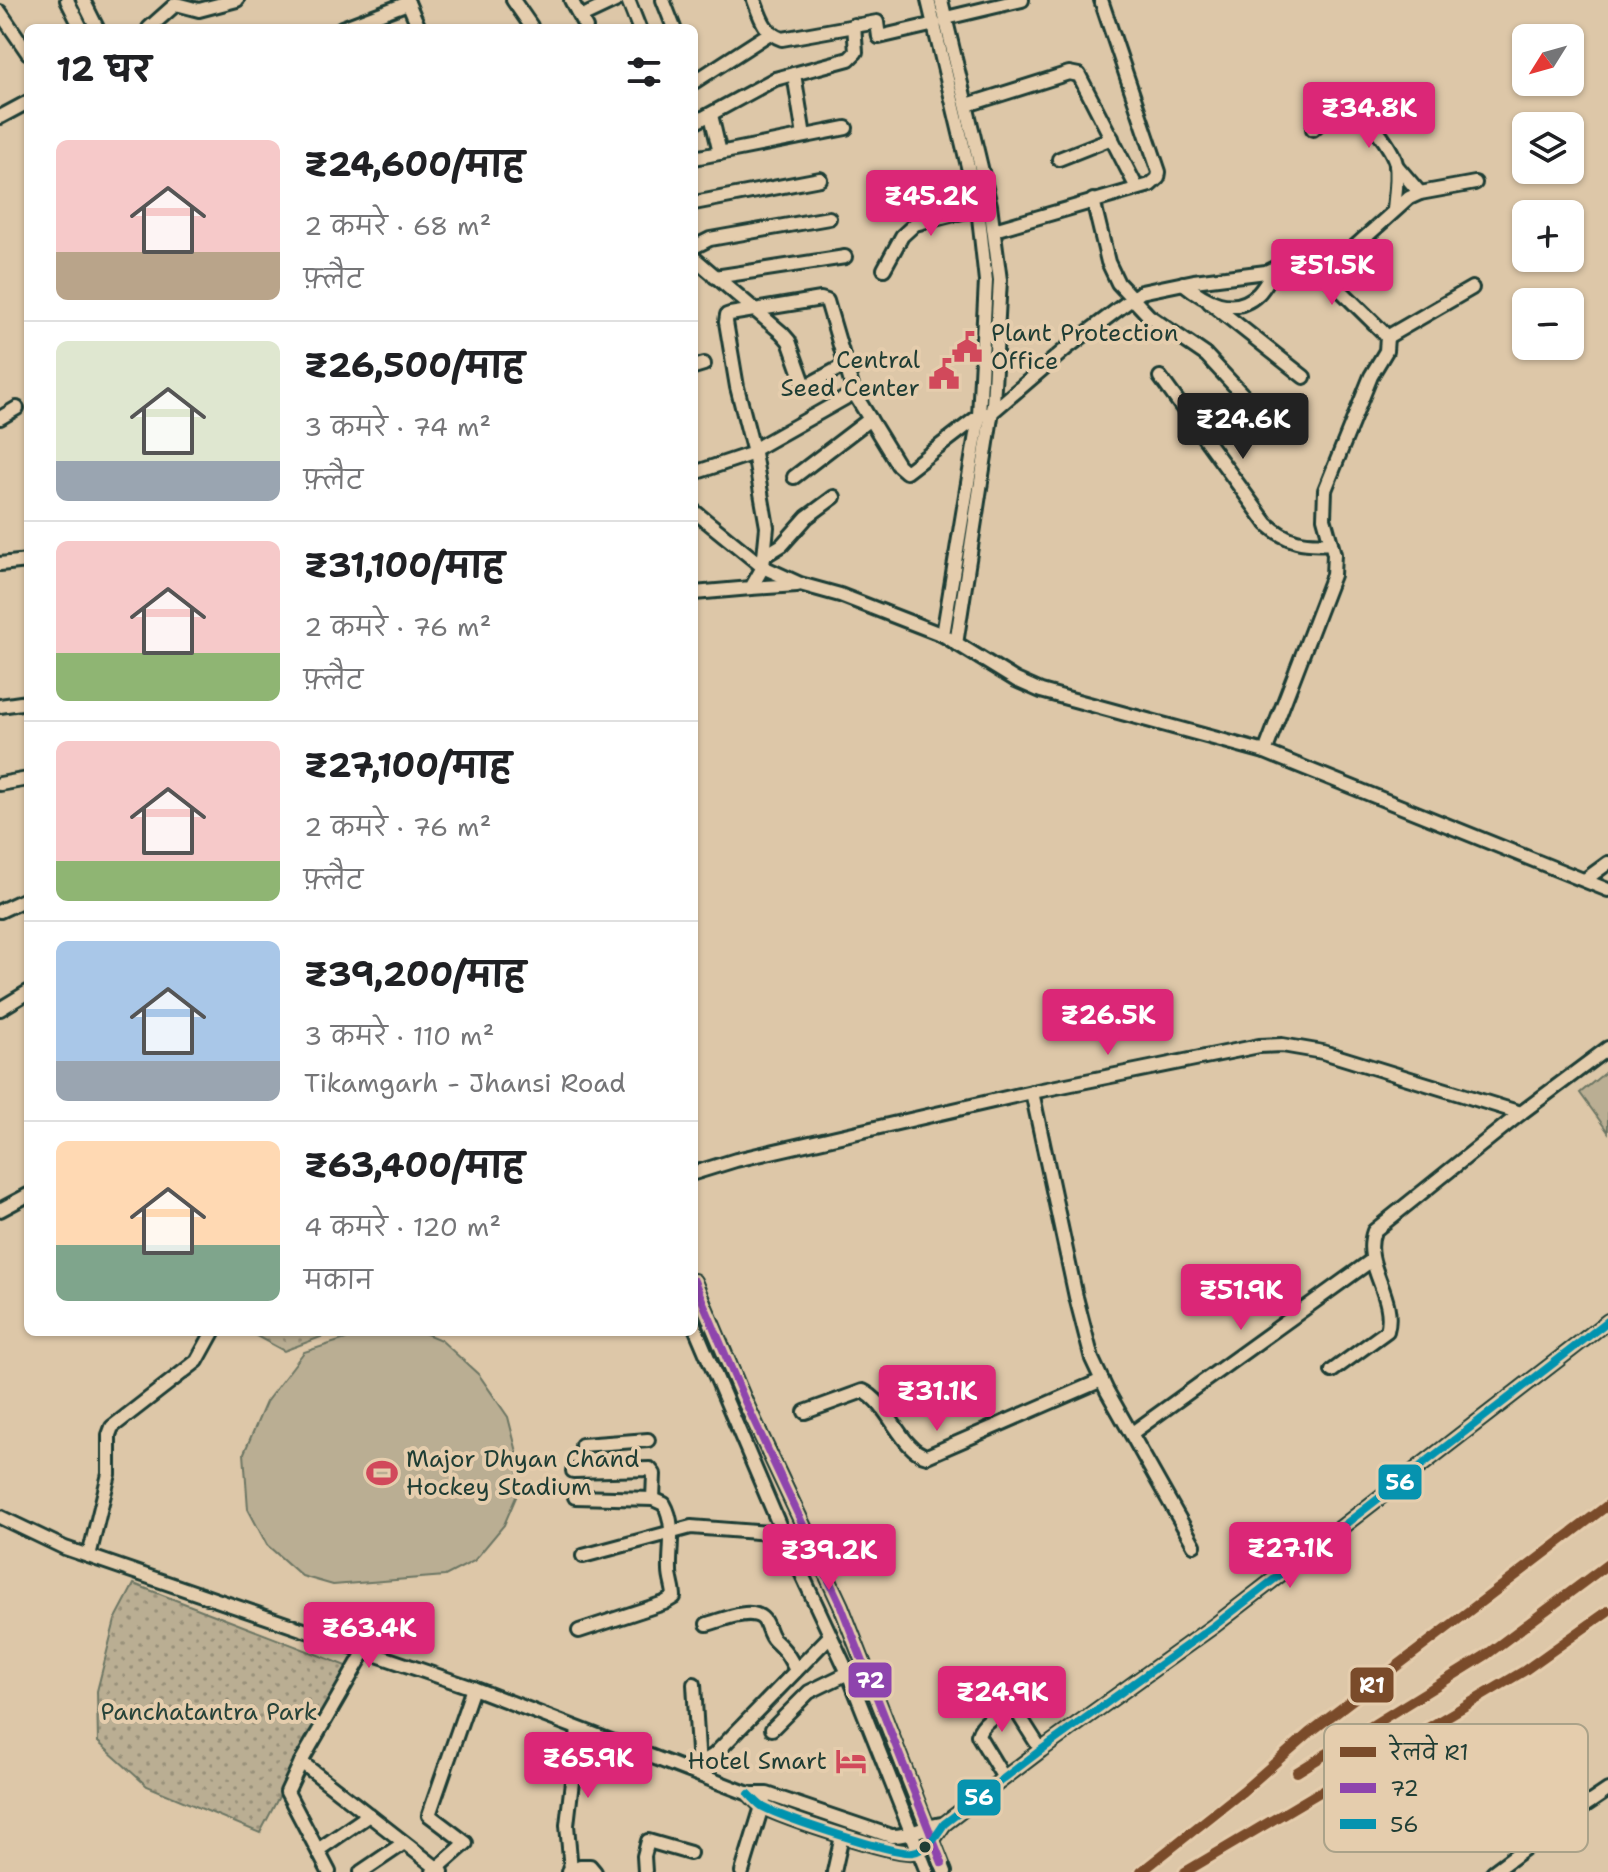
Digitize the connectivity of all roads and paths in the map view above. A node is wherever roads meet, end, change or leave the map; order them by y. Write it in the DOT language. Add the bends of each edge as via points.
graph roads {
  1 [pos="67,0"];
  2 [pos="83,0"];
  3 [pos="237,0"];
  4 [pos="513,0"];
  5 [pos="571,0"];
  6 [pos="617,0"];
  7 [pos="628,0"];
  8 [pos="663,0"];
  9 [pos="754,0"];
  10 [pos="928,0"];
  11 [pos="941,0"];
  12 [pos="1022,0"];
  13 [pos="1101,0"];
  14 [pos="407,1"];
  15 [pos="0,12"];
  16 [pos="940,21"];
  17 [pos="583,22"];
  18 [pos="79,24"];
  19 [pos="95,24"];
  20 [pos="154,24"];
  21 [pos="355,24"];
  22 [pos="417,24"];
  23 [pos="530,24"];
  24 [pos="637,24"];
  25 [pos="672,24"];
  26 [pos="854,25"];
  27 [pos="770,33"];
  28 [pos="945,40"];
  29 [pos="24,47"];
  30 [pos="794,74"];
  31 [pos="698,79"];
  32 [pos="24,104"];
  33 [pos="967,105"];
  34 [pos="711,115"];
  35 [pos="0,117"];
  36 [pos="698,121"];
  37 [pos="846,128"];
  38 [pos="1313,129"];
  39 [pos="804,136"];
  40 [pos="974,136"];
  41 [pos="1112,138"];
  42 [pos="960,139"];
  43 [pos="720,153"];
  44 [pos="698,157"];
  45 [pos="1059,159"];
  46 [pos="1396,165"];
  47 [pos="820,179"];
  48 [pos="1475,183"];
  49 [pos="1137,188"];
  50 [pos="1420,193"];
  51 [pos="1093,200"];
  52 [pos="698,202"];
  53 [pos="978,208"];
  54 [pos="1394,210"];
  55 [pos="829,218"];
  56 [pos="994,230"];
  57 [pos="698,245"];
  58 [pos="845,257"];
  59 [pos="1310,260"];
  60 [pos="698,262"];
  61 [pos="1276,268"];
  62 [pos="884,269"];
  63 [pos="715,277"];
  64 [pos="1183,283"];
  65 [pos="1472,288"];
  66 [pos="1132,298"];
  67 [pos="1209,302"];
  68 [pos="756,311"];
  69 [pos="1387,337"];
  70 [pos="845,365"];
  71 [pos="1160,377"];
  72 [pos="1304,377"];
  73 [pos="854,393"];
  74 [pos="17,408"];
  75 [pos="1255,408"];
  76 [pos="985,414"];
  77 [pos="0,418"];
  78 [pos="870,419"];
  79 [pos="754,452"];
  80 [pos="698,472"];
  81 [pos="794,477"];
  82 [pos="834,497"];
  83 [pos="698,514"];
  84 [pos="1331,543"];
  85 [pos="24,561"];
  86 [pos="764,562"];
  87 [pos="0,564"];
  88 [pos="800,584"];
  89 [pos="751,588"];
  90 [pos="698,593"];
  91 [pos="943,635"];
  92 [pos="956,644"];
  93 [pos="24,703"];
  94 [pos="0,706"];
  95 [pos="1265,752"];
  96 [pos="24,780"];
  97 [pos="0,784"];
  98 [pos="1608,863"];
  99 [pos="1586,879"];
  100 [pos="1608,890"];
  101 [pos="24,900"];
  102 [pos="0,911"];
  103 [pos="24,994"];
  104 [pos="0,1009"];
  105 [pos="1608,1048"];
  106 [pos="1032,1092"];
  107 [pos="1521,1113"];
  108 [pos="698,1172"];
  109 [pos="24,1197"];
  110 [pos="0,1210"];
  111 [pos="1372,1260"];
  112 [pos="698,1290"];
  113 [pos="1608,1321"];
  114 [pos="698,1334"];
  115 [pos="211,1336"];
  116 [pos="1332,1371"];
  117 [pos="1102,1380"];
  118 [pos="805,1412"];
  119 [pos="1132,1433"];
  120 [pos="648,1440"];
  121 [pos="608,1443"];
  122 [pos="582,1445"];
  123 [pos="609,1470"];
  124 [pos="573,1471"];
  125 [pos="575,1497"];
  126 [pos="653,1499"];
  127 [pos="0,1517"];
  128 [pos="672,1531"];
  129 [pos="783,1534"];
  130 [pos="1194,1545"];
  131 [pos="89,1556"];
  132 [pos="583,1556"];
  133 [pos="707,1624"];
  134 [pos="579,1631"];
  135 [pos="829,1637"];
  136 [pos="366,1649"];
  137 [pos="796,1670"];
  138 [pos="848,1673"];
  139 [pos="694,1684"];
  140 [pos="473,1688"];
  141 [pos="578,1729"];
  142 [pos="772,1729"];
  143 [pos="1041,1750"];
  144 [pos="301,1762"];
  145 [pos="699,1769"];
  146 [pos="1004,1778"];
  147 [pos="1608,1790"];
  148 [pos="764,1800"];
  149 [pos="1588,1803"];
  150 [pos="369,1815"];
  151 [pos="944,1824"];
  152 [pos="927,1825"];
  153 [pos="912,1833"];
  154 [pos="842,1836"];
  155 [pos="933,1840"];
  156 [pos="404,1843"];
  157 [pos="318,1850"];
  158 [pos="920,1850"];
  159 [pos="1520,1852"];
  160 [pos="690,1853"];
  161 [pos="437,1871"];
  162 [pos="570,1871"];
  163 [pos="329,1872"];
  164 [pos="361,1872"];
  165 [pos="595,1872"];
  166 [pos="645,1872"];
  167 [pos="742,1872"];
  168 [pos="834,1872"];
  169 [pos="927,1872"];
  170 [pos="945,1872"];
  171 [pos="1493,1872"];
  1 -- 18 [label="street"];
  2 -- 19 [label="street"];
  3 -- 20 [label="street" via="199,10 176,4"];
  4 -- 23 [label="street"];
  5 -- 17 [label="street"];
  6 -- 17 [label="street"];
  7 -- 24 [label="street"];
  8 -- 25 [label="street"];
  9 -- 27 [label="street"];
  10 -- 16 [label="street"];
  11 -- 16 [label="street"];
  12 -- 16 [label="street"];
  13 -- 49 [label="street" via="1159,172 1155,181"];
  14 -- 21 [label="street"];
  14 -- 22 [label="street"];
  15 -- 29 [label="street"];
  16 -- 26 [label="street" via="879,37 877,22"];
  16 -- 28 [label="street"];
  26 -- 27 [label="street" via="782,39"];
  26 -- 30 [label="street" via="854,56"];
  27 -- 31 [label="street"];
  28 -- 33 [label="street"];
  28 -- 42 [label="street"];
  30 -- 34 [label="street"];
  30 -- 39 [label="street"];
  32 -- 35 [label="street"];
  33 -- 40 [label="street"];
  33 -- 41 [label="street" via="1074,73 1083,80"];
  34 -- 36 [label="street"];
  34 -- 43 [label="street"];
  37 -- 39 [label="street"];
  38 -- 46 [label="street" via="1349,106 1387,145"];
  39 -- 43 [label="street"];
  40 -- 42 [label="street"];
  40 -- 56 [label="street"];
  41 -- 45 [label="street"];
  41 -- 49 [label="street"];
  42 -- 53 [label="street"];
  43 -- 44 [label="street"];
  46 -- 50 [label="street"];
  46 -- 54 [label="street"];
  47 -- 52 [label="street"];
  48 -- 50 [label="street"];
  49 -- 51 [label="street"];
  50 -- 54 [label="street"];
  51 -- 56 [label="street"];
  51 -- 66 [label="street" via="1111,272"];
  53 -- 62 [label="street" via="915,224"];
  53 -- 76 [label="street" via="986,281"];
  54 -- 59 [label="street" via="1350,251"];
  55 -- 57 [label="street"];
  56 -- 76 [label="street" via="1000,280 996,375"];
  58 -- 63 [label="street"];
  59 -- 61 [label="street" via="1291,260"];
  59 -- 69 [label="street"];
  60 -- 63 [label="street"];
  61 -- 64 [label="street"];
  61 -- 67 [label="street" via="1247,301 1224,306"];
  63 -- 68 [label="street"];
  64 -- 66 [label="street"];
  64 -- 67 [label="street"];
  65 -- 69 [label="street"];
  66 -- 75 [label="street" via="1206,355"];
  66 -- 76 [label="street"];
  67 -- 72 [label="street"];
  68 -- 70 [label="street" via="789,341 804,383"];
  68 -- 70 [label="street" via="824,299"];
  68 -- 79 [label="street" via="726,318"];
  69 -- 84 [label="street" via="1386,351 1325,490 1324,518"];
  70 -- 73 [label="street"];
  71 -- 84 [label="street" via="1267,524 1293,542"];
  73 -- 78 [label="street"];
  73 -- 79 [label="street"];
  74 -- 77 [label="street"];
  76 -- 78 [label="street" via="909,472 898,465"];
  76 -- 91 [label="street"];
  76 -- 92 [label="street"];
  78 -- 81 [label="street"];
  79 -- 80 [label="street"];
  79 -- 86 [label="street" via="767,527"];
  82 -- 86 [label="street"];
  83 -- 86 [label="street"];
  84 -- 95 [label="street" via="1333,575"];
  85 -- 87 [label="street"];
  86 -- 88 [label="street"];
  86 -- 89 [label="street"];
  88 -- 89 [label="street"];
  88 -- 91 [label="street"];
  89 -- 90 [label="street"];
  91 -- 92 [label="street"];
  92 -- 95 [label="street" via="1041,691"];
  93 -- 94 [label="street"];
  95 -- 99 [label="street"];
  96 -- 97 [label="street"];
  98 -- 99 [label="street"];
  99 -- 100 [label="street"];
  101 -- 102 [label="street"];
  103 -- 104 [label="street"];
  105 -- 107 [label="street"];
  106 -- 107 [label="street" via="1282,1045 1323,1052"];
  106 -- 108 [label="street"];
  106 -- 117 [label="street" via="1082,1324"];
  107 -- 111 [label="street" via="1374,1231"];
  109 -- 110 [label="street"];
  111 -- 116 [label="street" via="1387,1304 1387,1331"];
  111 -- 119 [label="street"];
  112 -- 152 [label="street" via="841,1606"];
  113 -- 143 [label="street" via="1215,1625"];
  114 -- 129 [label="street"];
  115 -- 131 [label="street" via="197,1361 112,1427 106,1492"];
  117 -- 118 [label="street" via="927,1456 913,1450 863,1391"];
  117 -- 119 [label="street"];
  119 -- 130 [label="street"];
  120 -- 121 [label="street"];
  121 -- 122 [label="street"];
  121 -- 123 [label="street"];
  123 -- 124 [label="street"];
  123 -- 126 [label="street" via="650,1469"];
  125 -- 126 [label="street"];
  126 -- 128 [label="street" via="667,1507"];
  127 -- 131 [label="street"];
  128 -- 129 [label="street" via="705,1527"];
  128 -- 132 [label="street"];
  128 -- 134 [label="street" via="674,1597"];
  129 -- 135 [label="street"];
  131 -- 136 [label="street"];
  133 -- 137 [label="street" via="757,1615"];
  135 -- 137 [label="street"];
  135 -- 138 [label="street"];
  136 -- 140 [label="street"];
  136 -- 144 [label="street"];
  137 -- 145 [label="street"];
  138 -- 142 [label="street" via="809,1692"];
  138 -- 153 [label="street"];
  139 -- 145 [label="street"];
  140 -- 141 [label="street"];
  140 -- 161 [label="street" via="429,1815 466,1843"];
  141 -- 145 [label="street"];
  141 -- 162 [label="street" via="567,1825"];
  143 -- 146 [label="street"];
  143 -- 146 [label="street" via="1017,1712 1004,1709 978,1735"];
  144 -- 150 [label="street"];
  144 -- 157 [label="street" via="287,1792"];
  145 -- 148 [label="street"];
  146 -- 151 [label="street"];
  147 -- 149 [label="street"];
  148 -- 153 [label="street" via="881,1834"];
  148 -- 154 [label="street"];
  148 -- 167 [label="street"];
  150 -- 156 [label="street"];
  150 -- 157 [label="street"];
  151 -- 152 [label="street"];
  151 -- 155 [label="street"];
  152 -- 153 [label="street"];
  152 -- 155 [label="street"];
  153 -- 158 [label="street"];
  154 -- 158 [label="street" via="894,1852"];
  154 -- 168 [label="street"];
  155 -- 158 [label="street"];
  155 -- 170 [label="street"];
  156 -- 161 [label="street"];
  156 -- 164 [label="street"];
  157 -- 163 [label="street"];
  158 -- 169 [label="street"];
  159 -- 171 [label="street"];
  160 -- 166 [label="street" via="648,1841"];
  162 -- 165 [label="street" via="590,1866"];
}
